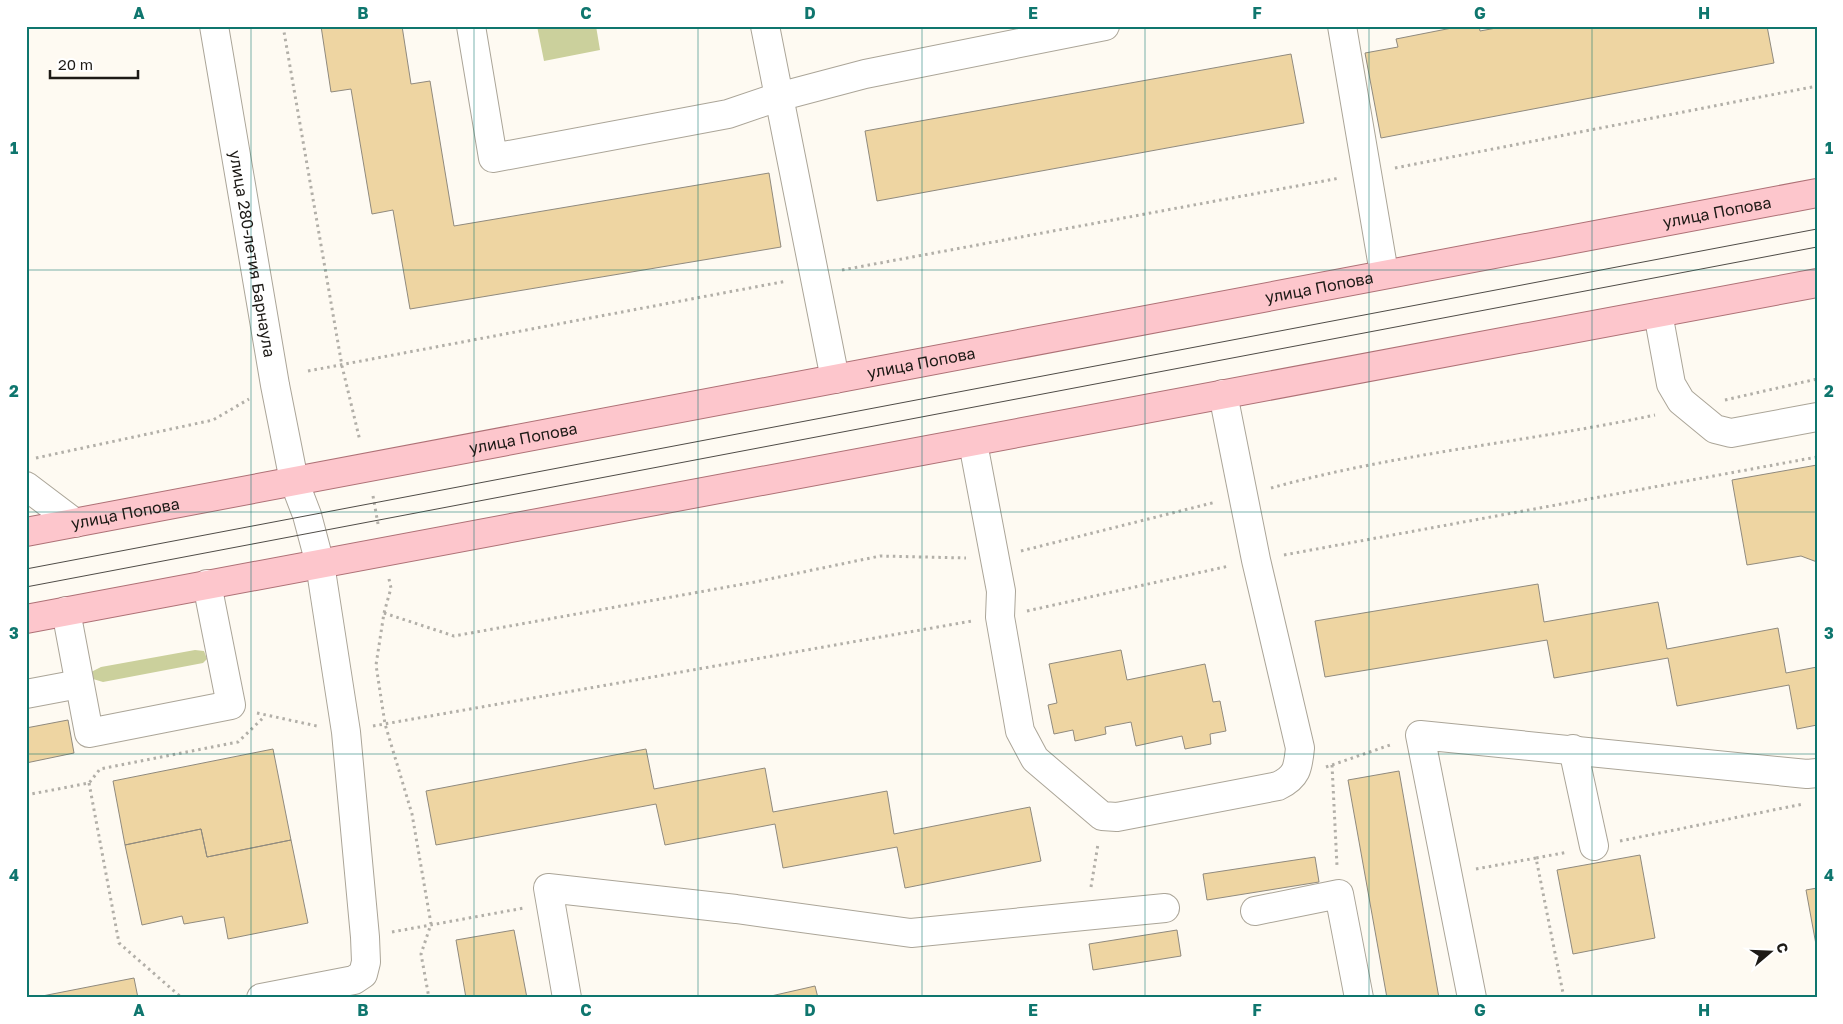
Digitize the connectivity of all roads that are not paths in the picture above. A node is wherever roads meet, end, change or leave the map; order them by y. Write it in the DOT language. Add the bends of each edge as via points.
graph roads {
  1 [pos="214,26"];
  2 [pos="471,26"];
  3 [pos="765,26"];
  4 [pos="1105,26"];
  5 [pos="1342,26"];
  6 [pos="778,97"];
  7 [pos="1817,193"];
  8 [pos="1384,273"];
  9 [pos="1817,283"];
  10 [pos="1658,313"];
  11 [pos="834,379"];
  12 [pos="1223,394"];
  13 [pos="1817,417"];
  14 [pos="973,443"];
  15 [pos="294,481"];
  16 [pos="26,486"];
  17 [pos="75,523"];
  18 [pos="26,532"];
  19 [pos="320,564"];
  20 [pos="207,584"];
  21 [pos="66,611"];
  22 [pos="26,618"];
  23 [pos="79,684"];
  24 [pos="26,694"];
  25 [pos="1573,749"];
  26 [pos="1817,773"];
  27 [pos="1594,846"];
  28 [pos="1165,908"];
  29 [pos="1255,911"];
  30 [pos="261,998"];
  31 [pos="567,998"];
  32 [pos="1359,998"];
  33 [pos="1472,998"];
  1 -- 15 [label="street, улица 280-летия Барнаула"];
  2 -- 6 [label="street" via="493,158 728,114"];
  3 -- 6 [label="street"];
  4 -- 6 [label="street" via="865,74"];
  5 -- 8 [label="street"];
  6 -- 11 [label="street"];
  7 -- 8 [label="main road, улица Попова"];
  8 -- 11 [label="main road, улица Попова"];
  9 -- 10 [label="main road"];
  10 -- 12 [label="main road"];
  10 -- 13 [label="street" via="1671,384 1681,402 1715,429 1731,433"];
  11 -- 15 [label="main road, улица Попова"];
  12 -- 14 [label="main road"];
  12 -- 14 [label="street" via="1256,560 1300,748 1298,765 1291,780 1268,788 1117,817 1102,816 1035,759 1020,730 1000,617 1001,591"];
  14 -- 19 [label="main road"];
  15 -- 17 [label="main road, улица Попова"];
  15 -- 19 [label="street, улица 280-летия Барнаула"];
  16 -- 17 [label="street"];
  17 -- 18 [label="main road, улица Попова"];
  19 -- 20 [label="main road"];
  19 -- 30 [label="street, улица 280-летия Барнаула" via="346,732 366,962 363,974 354,980"];
  20 -- 21 [label="main road"];
  20 -- 23 [label="street" via="231,705 90,733"];
  21 -- 22 [label="main road"];
  21 -- 23 [label="street"];
  23 -- 24 [label="street"];
  25 -- 26 [label="street"];
  25 -- 27 [label="street"];
  25 -- 33 [label="street" via="1420,735"];
  28 -- 31 [label="street" via="912,933 548,888"];
  29 -- 32 [label="street" via="1339,894"];
}
